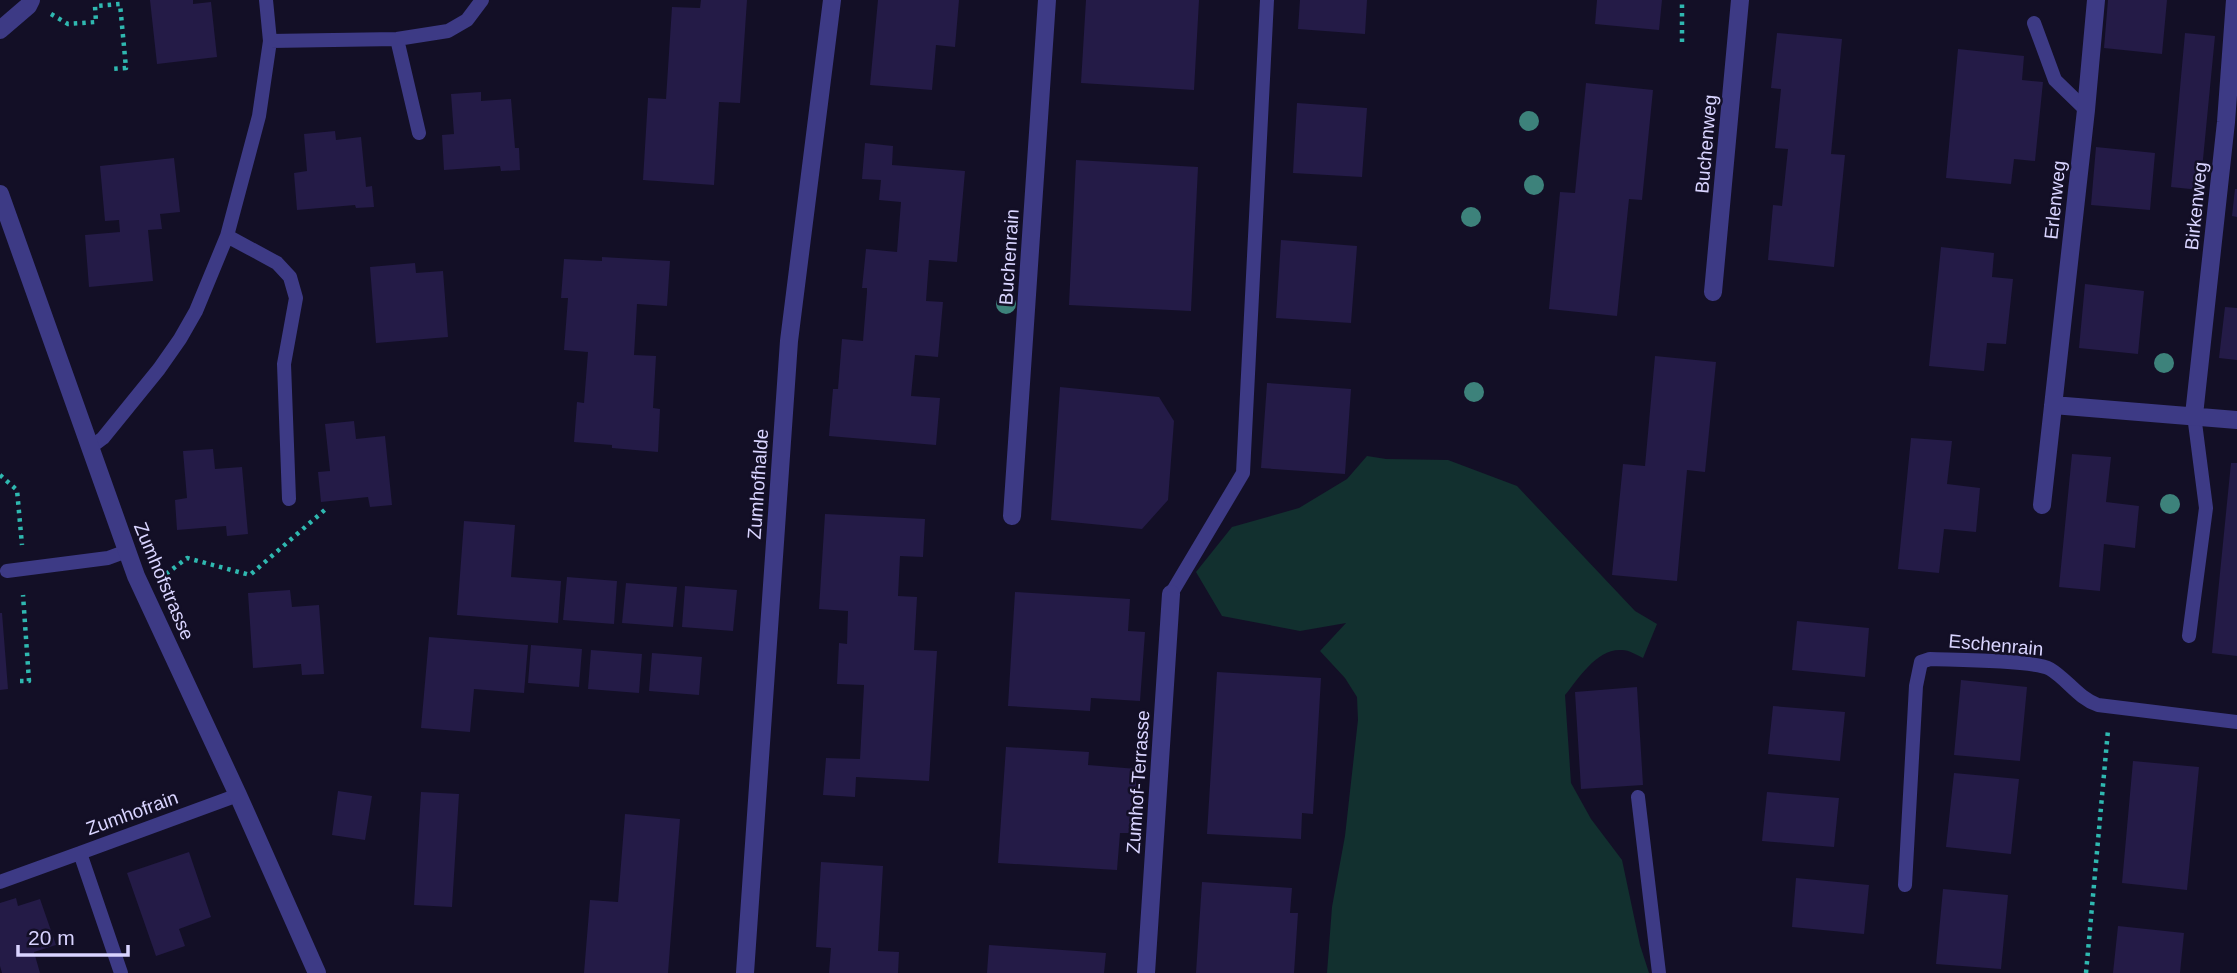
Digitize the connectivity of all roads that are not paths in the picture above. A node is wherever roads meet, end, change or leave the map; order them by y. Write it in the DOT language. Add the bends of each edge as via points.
graph roads {
  1 [pos="31,0"];
  2 [pos="266,0"];
  3 [pos="482,0"];
  4 [pos="832,0"];
  5 [pos="1047,0"];
  6 [pos="1267,0"];
  7 [pos="1740,0"];
  8 [pos="2096,0"];
  9 [pos="2235,0"];
  10 [pos="2034,23"];
  11 [pos="0,30"];
  12 [pos="397,39"];
  13 [pos="270,41"];
  14 [pos="2086,110"];
  15 [pos="2231,122"];
  16 [pos="419,133"];
  17 [pos="0,194"];
  18 [pos="227,236"];
  19 [pos="1713,292"];
  20 [pos="2053,405"];
  21 [pos="2194,415"];
  22 [pos="2237,420"];
  23 [pos="91,447"];
  24 [pos="289,499"];
  25 [pos="2042,505"];
  26 [pos="1012,516"];
  27 [pos="127,551"];
  28 [pos="7,571"];
  29 [pos="1171,594"];
  30 [pos="2189,636"];
  31 [pos="2237,722"];
  32 [pos="238,795"];
  33 [pos="1638,797"];
  34 [pos="80,853"];
  35 [pos="0,882"];
  36 [pos="1905,885"];
  37 [pos="121,973"];
  38 [pos="317,973"];
  39 [pos="745,973"];
  40 [pos="1146,973"];
  41 [pos="1659,973"];
  1 -- 11 [label="street"];
  2 -- 13 [label="lane"];
  3 -- 12 [label="lane" via="467,20 448,31"];
  4 -- 39 [label="street, Zumhofhalde" via="789,341"];
  5 -- 26 [label="street, Buchenrain"];
  6 -- 29 [label="lane" via="1243,473"];
  7 -- 19 [label="street, Buchenweg"];
  8 -- 14 [label="street, Erlenweg"];
  9 -- 15 [label="street, Birkenweg"];
  10 -- 14 [label="lane" via="2055,80"];
  12 -- 13 [label="lane"];
  12 -- 16 [label="lane"];
  13 -- 18 [label="lane" via="259,116"];
  14 -- 20 [label="street, Erlenweg"];
  15 -- 21 [label="street, Birkenweg"];
  17 -- 23 [label="street, Zumhofstrasse"];
  18 -- 23 [label="lane" via="180,339 103,438"];
  18 -- 24 [label="lane" via="277,263 290,277 296,298 284,364"];
  20 -- 21 [label="street"];
  20 -- 25 [label="street, Erlenweg"];
  21 -- 22 [label="street"];
  21 -- 30 [label="lane" via="2206,508"];
  23 -- 27 [label="street, Zumhofstrasse"];
  27 -- 28 [label="lane" via="108,558"];
  27 -- 32 [label="street, Zumhofstrasse"];
  29 -- 40 [label="street, Zumhof-Terrasse"];
  31 -- 36 [label="lane, Eschenrain" via="2088,701 2048,667 1921,662"];
  32 -- 34 [label="lane, Zumhofrain"];
  32 -- 38 [label="street, Zumhofstrasse"];
  33 -- 41 [label="lane"];
  34 -- 35 [label="lane"];
  34 -- 37 [label="lane, Zumhofrain"];
}
